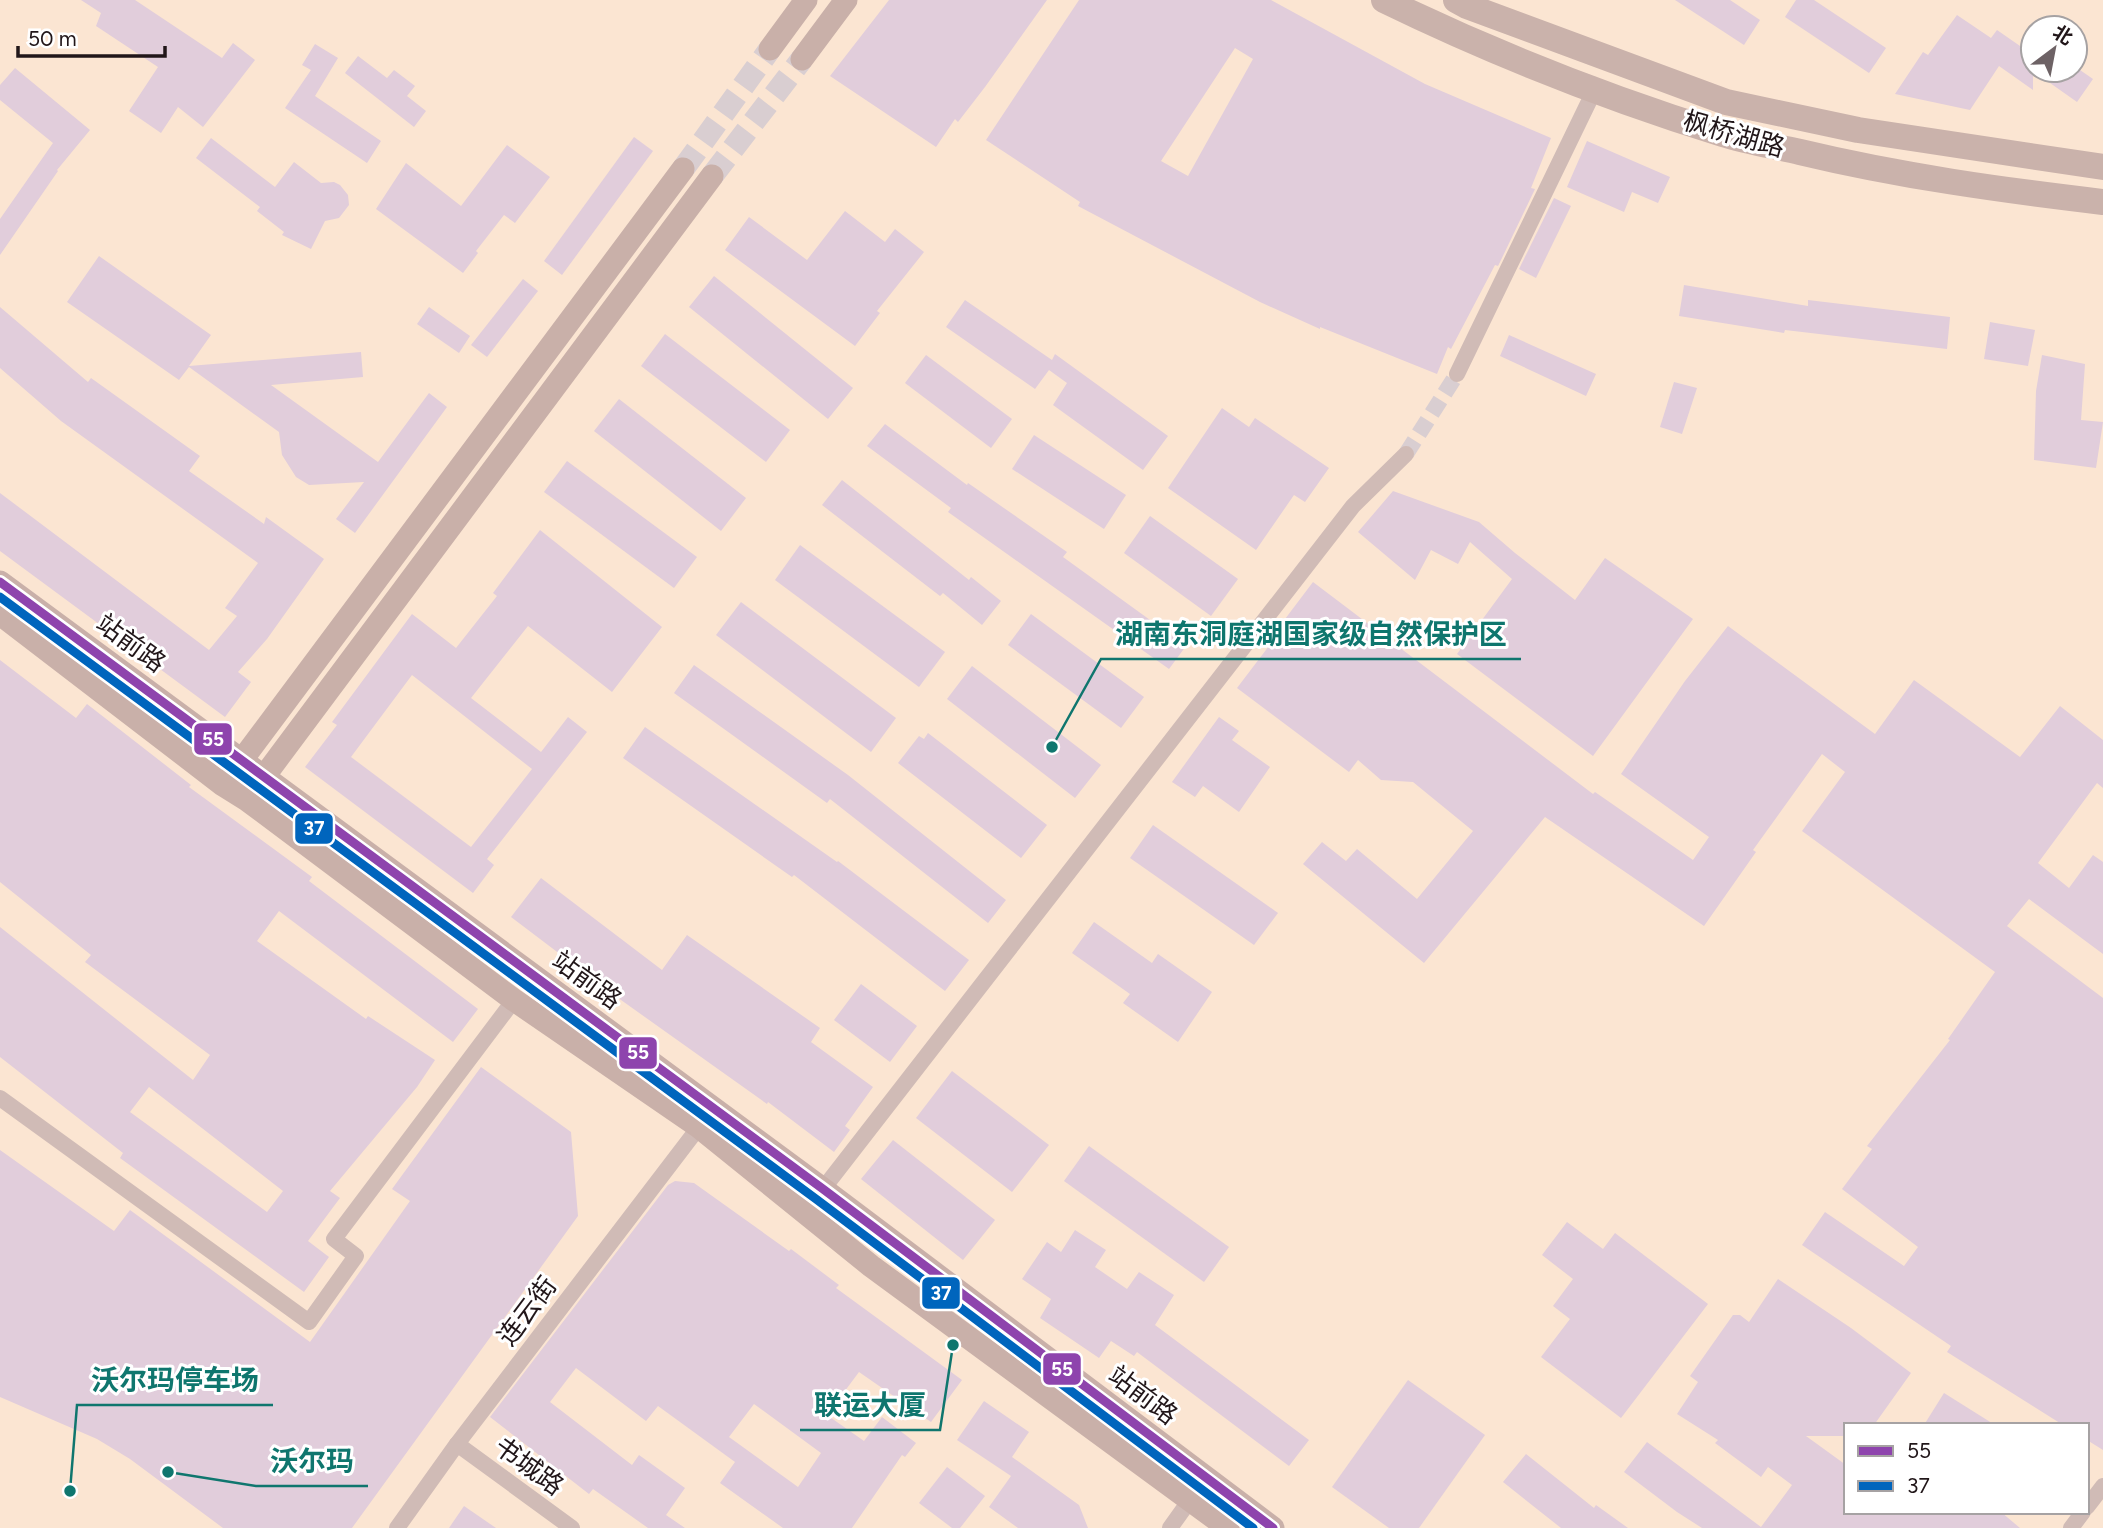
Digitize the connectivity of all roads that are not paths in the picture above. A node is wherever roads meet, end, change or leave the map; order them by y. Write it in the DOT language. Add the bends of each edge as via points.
graph roads {
  1 [pos="806,0"];
  2 [pos="846,0"];
  3 [pos="1384,0"];
  4 [pos="1456,0"];
  5 [pos="770,50"];
  6 [pos="802,59"];
  7 [pos="1595,89"];
  8 [pos="2103,167"];
  9 [pos="683,169"];
  10 [pos="712,176"];
  11 [pos="2103,202"];
  12 [pos="1457,374"];
  13 [pos="1406,454"];
  14 [pos="0,582"];
  15 [pos="0,614"];
  16 [pos="242,760"];
  17 [pos="265,776"];
  18 [pos="223,785"];
  19 [pos="247,800"];
  20 [pos="514,1000"];
  21 [pos="0,1098"];
  22 [pos="699,1127"];
  23 [pos="823,1189"];
  24 [pos="457,1444"];
  25 [pos="2103,1486"];
  26 [pos="1190,1500"];
  27 [pos="2089,1504"];
  28 [pos="397,1528"];
  29 [pos="572,1528"];
  30 [pos="1170,1528"];
  31 [pos="1228,1528"];
  32 [pos="1273,1528"];
  1 -- 5 [label="main road"];
  2 -- 6 [label="main road"];
  3 -- 7 [label="main road, 枫桥湖路" via="1470,41"];
  4 -- 8 [label="main road, 枫桥湖路" via="1726,102 1858,130"];
  7 -- 11 [label="main road, 枫桥湖路" via="1724,135 1852,164"];
  7 -- 12 [label="street"];
  9 -- 16 [label="main road"];
  10 -- 17 [label="main road"];
  13 -- 23 [label="street" via="1353,506"];
  14 -- 16 [label="main road, 站前路"];
  15 -- 18 [label="main road"];
  16 -- 17 [label="main road, 站前路"];
  16 -- 18 [label="main road"];
  17 -- 19 [label="main road"];
  17 -- 23 [label="main road, 站前路"];
  18 -- 19 [label="main road"];
  19 -- 20 [label="main road"];
  20 -- 21 [label="street" via="334,1238 356,1256 309,1322"];
  20 -- 22 [label="main road"];
  22 -- 24 [label="street, 连云街"];
  22 -- 26 [label="main road" via="872,1266"];
  23 -- 32 [label="main road, 站前路"];
  24 -- 28 [label="street, 连云街"];
  24 -- 29 [label="street, 书城路"];
  25 -- 27 [label="street"];
  26 -- 30 [label="street"];
  26 -- 31 [label="main road"];
}
